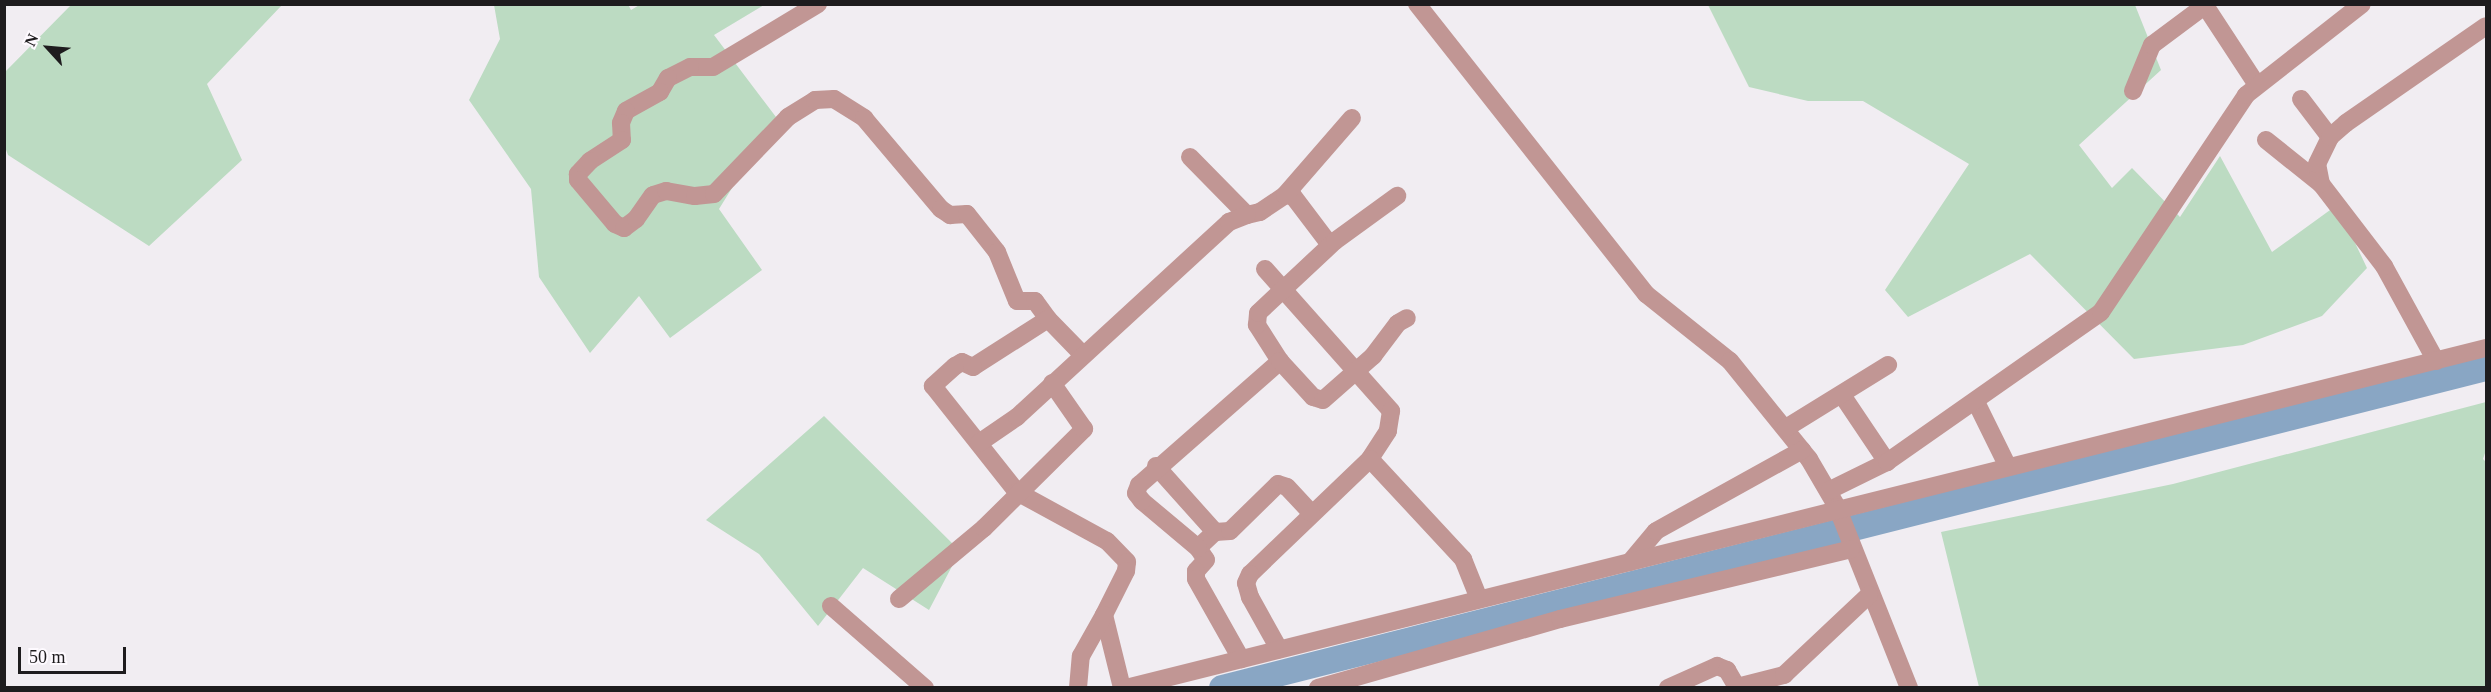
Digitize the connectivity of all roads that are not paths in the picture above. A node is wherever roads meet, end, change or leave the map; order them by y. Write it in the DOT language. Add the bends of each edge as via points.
graph roads {
  1 [pos="818,4"];
  2 [pos="1417,4"];
  3 [pos="2362,4"];
  4 [pos="2205,5"];
  5 [pos="2487,26"];
  6 [pos="2257,86"];
  7 [pos="2133,91"];
  8 [pos="2301,99"];
  9 [pos="1352,118"];
  10 [pos="2330,137"];
  11 [pos="2266,140"];
  12 [pos="1190,157"];
  13 [pos="2320,184"];
  14 [pos="1285,195"];
  15 [pos="1397,196"];
  16 [pos="1247,215"];
  17 [pos="1330,246"];
  18 [pos="1264,269"];
  19 [pos="1281,288"];
  20 [pos="1048,318"];
  21 [pos="1407,318"];
  22 [pos="2487,348"];
  23 [pos="1082,354"];
  24 [pos="1280,361"];
  25 [pos="2436,361"];
  26 [pos="1888,365"];
  27 [pos="1357,370"];
  28 [pos="1052,383"];
  29 [pos="1842,395"];
  30 [pos="1976,402"];
  31 [pos="1786,428"];
  32 [pos="979,443"];
  33 [pos="1802,450"];
  34 [pos="1370,459"];
  35 [pos="1887,462"];
  36 [pos="2007,465"];
  37 [pos="1156,466"];
  38 [pos="1017,492"];
  39 [pos="1836,505"];
  40 [pos="1311,513"];
  41 [pos="1215,532"];
  42 [pos="1850,546"];
  43 [pos="1198,548"];
  44 [pos="1630,562"];
  45 [pos="1869,595"];
  46 [pos="899,599"];
  47 [pos="1479,599"];
  48 [pos="831,606"];
  49 [pos="1104,615"];
  50 [pos="1279,649"];
  51 [pos="1241,659"];
  52 [pos="1363,682"];
  53 [pos="926,687"];
  54 [pos="1078,687"];
  55 [pos="1124,687"];
  56 [pos="1318,687"];
  57 [pos="1668,687"];
  58 [pos="1754,687"];
  59 [pos="1910,687"];
  1 -- 20 [label="street" via="713,67 690,67 668,78 660,92 626,111 621,123 622,140 590,161 578,174 578,180 594,194 615,224 624,228 636,219 653,195 666,191 695,196 714,194 788,117 815,100 834,99 864,118 941,209 950,215 967,214 997,252 1017,301 1035,301"];
  2 -- 31 [label="street" via="1646,294 1730,361"];
  3 -- 6 [label="street"];
  4 -- 6 [label="street"];
  4 -- 7 [label="street" via="2152,45"];
  5 -- 10 [label="street"];
  6 -- 30 [label="street" via="2232,112 2101,312"];
  8 -- 10 [label="street"];
  9 -- 14 [label="street"];
  10 -- 13 [label="street" via="2317,164"];
  11 -- 13 [label="street"];
  12 -- 16 [label="street"];
  13 -- 25 [label="street" via="2384,266"];
  14 -- 16 [label="street" via="1260,212"];
  14 -- 17 [label="street" via="1294,198"];
  15 -- 17 [label="street"];
  16 -- 23 [label="street" via="1229,222"];
  17 -- 19 [label="street"];
  18 -- 19 [label="street"];
  19 -- 24 [label="street" via="1255,318"];
  19 -- 27 [label="street"];
  20 -- 23 [label="street"];
  20 -- 32 [label="street" via="973,367 962,362 933,382"];
  21 -- 27 [label="street" via="1398,323"];
  22 -- 25 [label="street"];
  23 -- 28 [label="street"];
  24 -- 27 [label="street" via="1318,400"];
  24 -- 37 [label="street"];
  25 -- 36 [label="street"];
  26 -- 29 [label="street"];
  27 -- 34 [label="street" via="1391,411 1388,431"];
  28 -- 32 [label="street" via="1017,417"];
  28 -- 38 [label="street" via="1084,429"];
  29 -- 31 [label="street"];
  29 -- 35 [label="street"];
  30 -- 35 [label="street"];
  30 -- 36 [label="street"];
  31 -- 33 [label="street"];
  32 -- 38 [label="street"];
  33 -- 39 [label="street"];
  33 -- 44 [label="street" via="1656,531"];
  34 -- 40 [label="street"];
  34 -- 47 [label="street" via="1463,559"];
  35 -- 39 [label="street"];
  36 -- 39 [label="street"];
  37 -- 41 [label="street"];
  37 -- 43 [label="street" via="1136,493"];
  38 -- 46 [label="street" via="984,528"];
  38 -- 49 [label="street" via="1107,542 1127,562"];
  39 -- 42 [label="street"];
  39 -- 44 [label="street"];
  40 -- 41 [label="street" via="1287,487 1278,484 1230,531"];
  40 -- 50 [label="street" via="1250,574 1246,583"];
  41 -- 43 [label="street"];
  42 -- 45 [label="street"];
  42 -- 52 [label="street" via="1560,619"];
  43 -- 51 [label="street" via="1206,560 1196,571 1196,579"];
  44 -- 47 [label="street"];
  45 -- 58 [label="street" via="1784,675"];
  45 -- 59 [label="street"];
  47 -- 50 [label="street"];
  48 -- 53 [label="street"];
  49 -- 54 [label="street" via="1081,656"];
  49 -- 55 [label="street"];
  50 -- 51 [label="street"];
  51 -- 55 [label="street"];
  52 -- 56 [label="street"];
  57 -- 58 [label="street" via="1717,666 1727,670 1737,687"];
}
